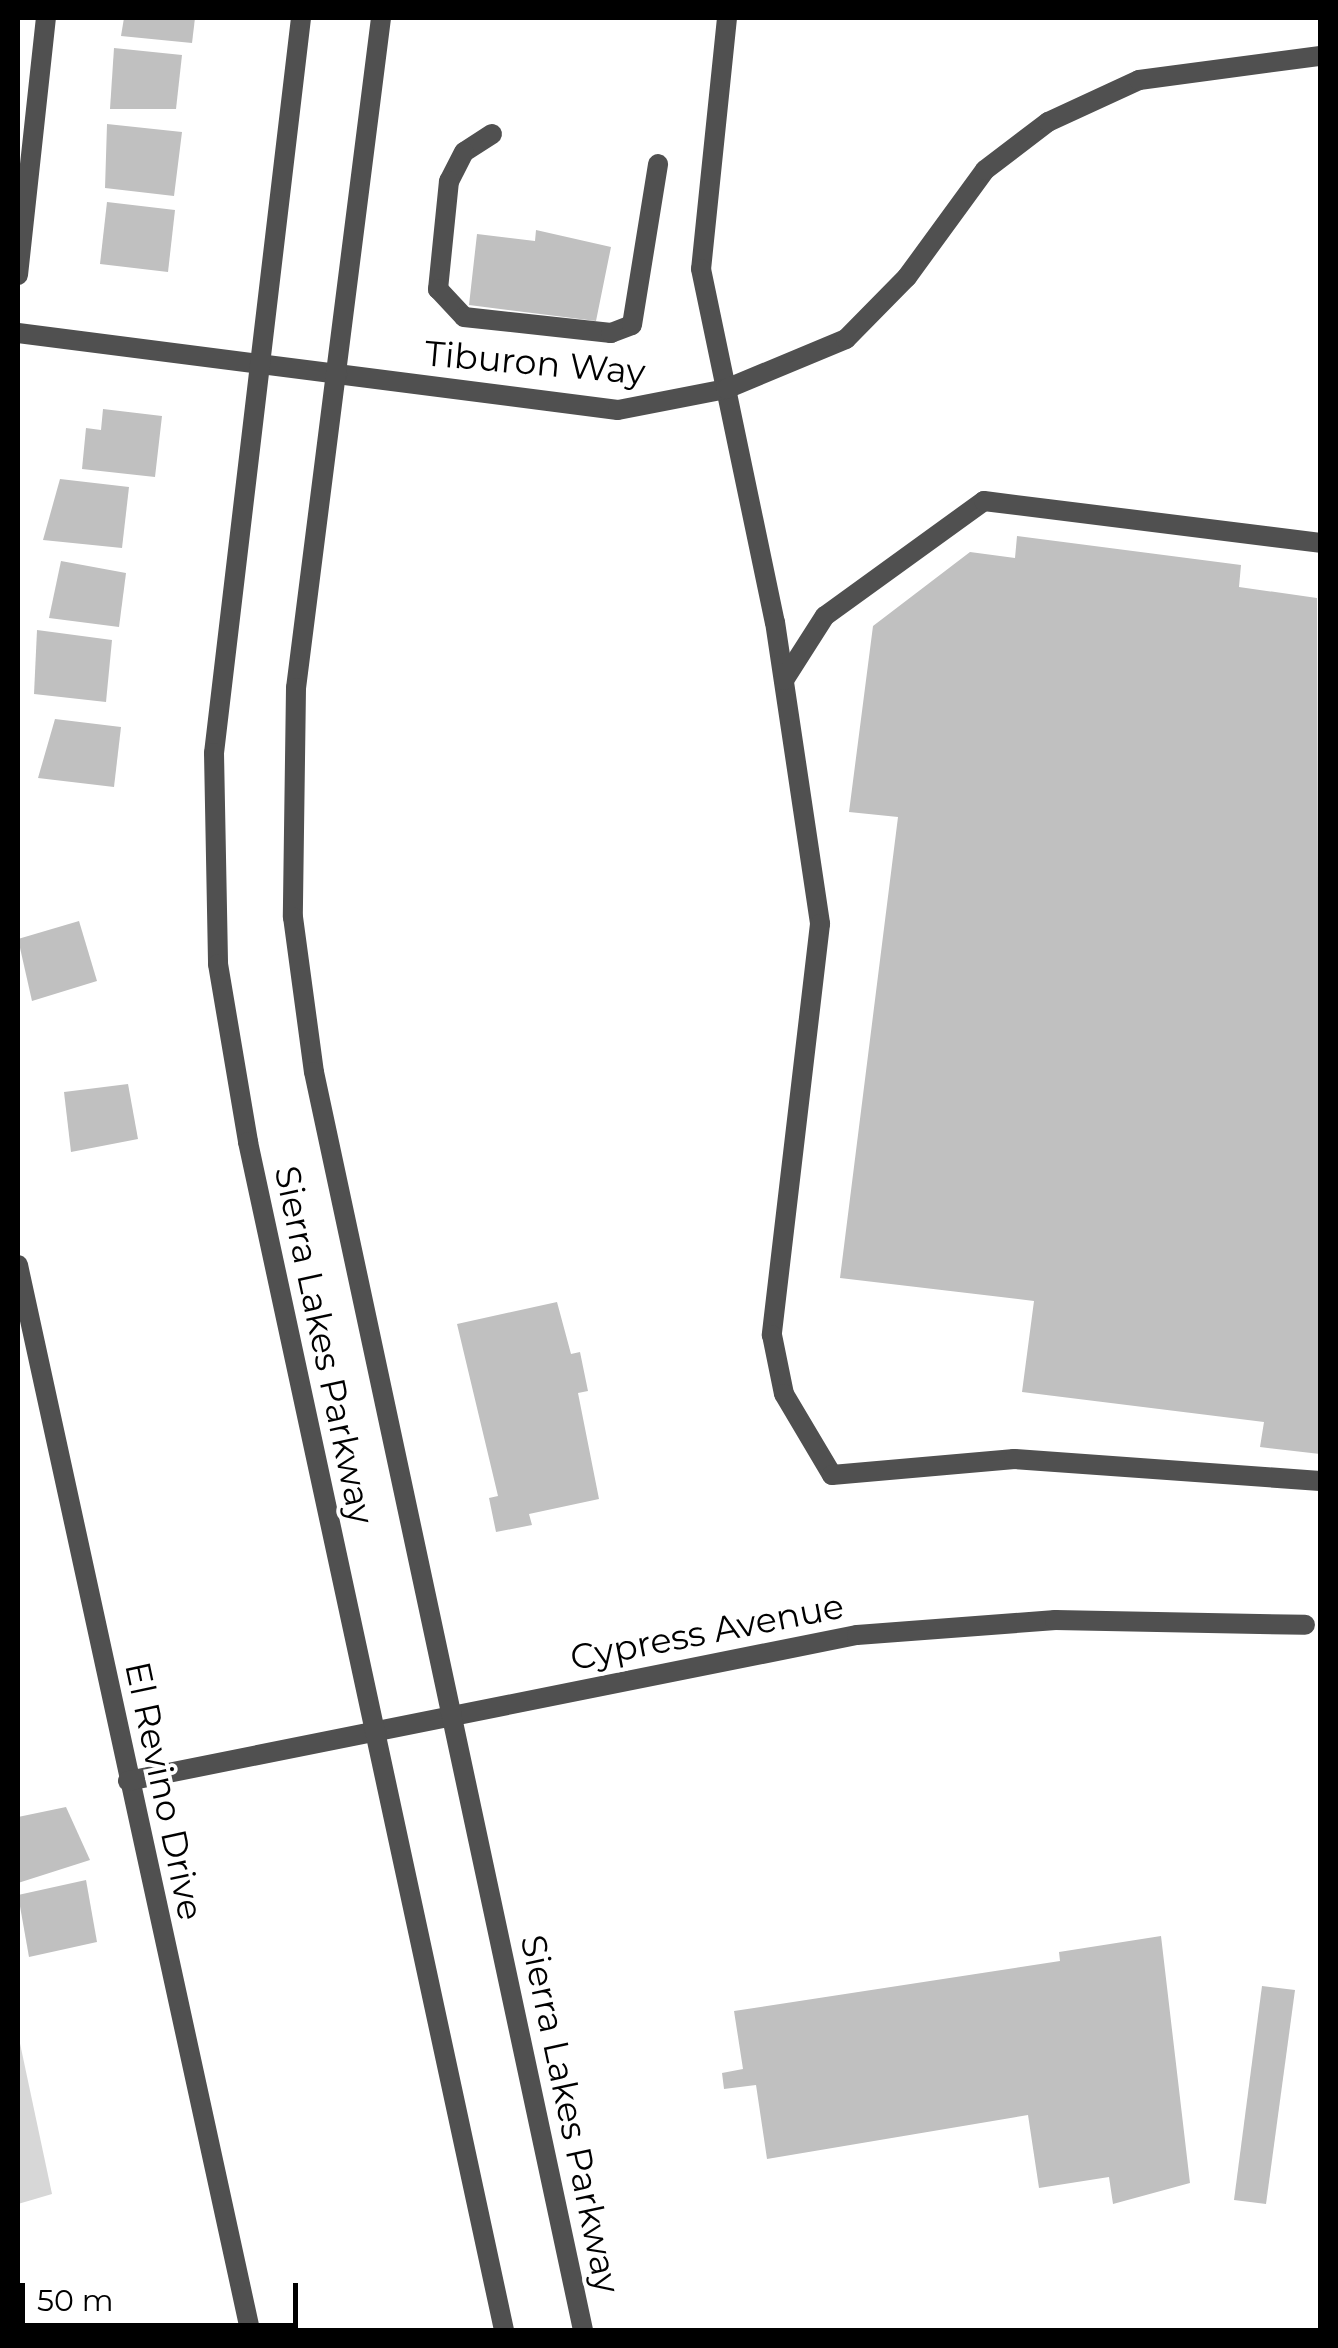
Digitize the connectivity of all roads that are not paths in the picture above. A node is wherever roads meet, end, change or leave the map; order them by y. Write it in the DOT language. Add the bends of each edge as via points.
graph roads {
  1 [pos="46,18"];
  2 [pos="302,18"];
  3 [pos="381,18"];
  4 [pos="727,18"];
  5 [pos="1320,56"];
  6 [pos="492,134"];
  7 [pos="658,164"];
  8 [pos="18,276"];
  9 [pos="18,333"];
  10 [pos="259,361"];
  11 [pos="337,374"];
  12 [pos="726,389"];
  13 [pos="1320,543"];
  14 [pos="783,682"];
  15 [pos="18,1264"];
  16 [pos="1320,1481"];
  17 [pos="1305,1625"];
  18 [pos="450,1718"];
  19 [pos="374,1733"];
  20 [pos="128,1780"];
  21 [pos="250,2330"];
  22 [pos="504,2330"];
  23 [pos="583,2330"];
  1 -- 8 [label="street"];
  2 -- 10 [label="street, Sierra Lakes Parkway"];
  3 -- 11 [label="street, Sierra Lakes Parkway"];
  4 -- 12 [label="street" via="699,250"];
  5 -- 12 [label="street, Tiburon Way" via="1177,72 1076,106 985,170 908,277 846,339"];
  6 -- 7 [label="street" via="464,152 449,181 438,288 464,317 612,332 632,325"];
  9 -- 10 [label="street"];
  10 -- 11 [label="street"];
  10 -- 19 [label="street, Sierra Lakes Parkway" via="214,753 218,964"];
  11 -- 12 [label="street, Tiburon Way" via="618,410"];
  11 -- 18 [label="street, Sierra Lakes Parkway" via="296,688 293,917 314,1072"];
  12 -- 14 [label="street"];
  13 -- 14 [label="street" via="984,501 825,616"];
  14 -- 16 [label="street" via="820,924 772,1336 784,1394 832,1474 1105,1460"];
  15 -- 20 [label="street, El Revino Drive"];
  17 -- 18 [label="street, Cypress Avenue" via="1054,1620 858,1636"];
  18 -- 19 [label="street, Cypress Avenue"];
  18 -- 23 [label="street, Sierra Lakes Parkway"];
  19 -- 20 [label="street, Cypress Avenue"];
  19 -- 22 [label="street, Sierra Lakes Parkway"];
  20 -- 21 [label="street, El Revino Drive"];
}
